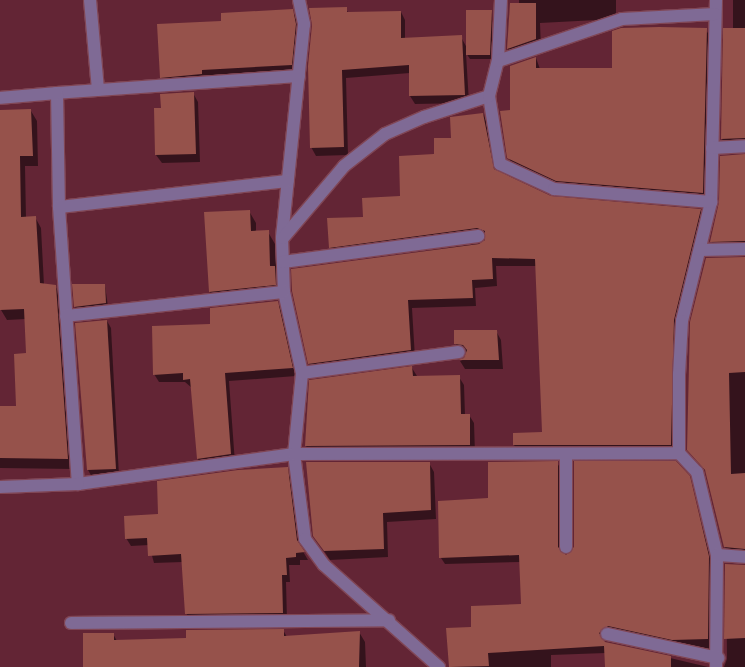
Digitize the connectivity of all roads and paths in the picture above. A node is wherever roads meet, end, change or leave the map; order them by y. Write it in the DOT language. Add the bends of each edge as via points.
graph roads {
  1 [pos="90,0"];
  2 [pos="299,0"];
  3 [pos="502,0"];
  4 [pos="716,0"];
  5 [pos="715,14"];
  6 [pos="498,61"];
  7 [pos="299,76"];
  8 [pos="98,90"];
  9 [pos="57,93"];
  10 [pos="489,96"];
  11 [pos="0,98"];
  12 [pos="745,146"];
  13 [pos="712,148"];
  14 [pos="288,181"];
  15 [pos="710,202"];
  16 [pos="59,207"];
  17 [pos="478,236"];
  18 [pos="282,238"];
  19 [pos="745,248"];
  20 [pos="700,250"];
  21 [pos="283,262"];
  22 [pos="284,292"];
  23 [pos="66,316"];
  24 [pos="459,352"];
  25 [pos="302,373"];
  26 [pos="679,453"];
  27 [pos="294,454"];
  28 [pos="566,455"];
  29 [pos="78,484"];
  30 [pos="0,487"];
  31 [pos="566,547"];
  32 [pos="717,555"];
  33 [pos="745,557"];
  34 [pos="389,620"];
  35 [pos="71,623"];
  36 [pos="607,634"];
  37 [pos="717,662"];
  38 [pos="439,667"];
  1 -- 8 [label="street"];
  2 -- 7 [label="street" via="304,24"];
  3 -- 6 [label="street"];
  4 -- 5 [label="street"];
  5 -- 6 [label="street" via="622,19"];
  5 -- 13 [label="street"];
  6 -- 10 [label="street"];
  7 -- 8 [label="street"];
  7 -- 14 [label="street"];
  8 -- 9 [label="street"];
  9 -- 11 [label="street"];
  9 -- 16 [label="street"];
  10 -- 15 [label="street" via="500,164 554,189"];
  10 -- 18 [label="street" via="384,134 344,166"];
  12 -- 13 [label="street"];
  13 -- 15 [label="street"];
  14 -- 16 [label="street"];
  14 -- 18 [label="street"];
  15 -- 20 [label="street"];
  16 -- 23 [label="street"];
  17 -- 21 [label="street"];
  18 -- 21 [label="street"];
  19 -- 20 [label="street"];
  20 -- 26 [label="street" via="682,321"];
  21 -- 22 [label="street"];
  22 -- 23 [label="street"];
  22 -- 25 [label="street"];
  23 -- 29 [label="street"];
  24 -- 25 [label="street"];
  25 -- 27 [label="street"];
  26 -- 28 [label="street"];
  26 -- 32 [label="street" via="697,472"];
  27 -- 28 [label="street"];
  27 -- 29 [label="street"];
  27 -- 34 [label="street" via="305,539 324,565"];
  28 -- 31 [label="street"];
  29 -- 30 [label="street"];
  32 -- 33 [label="street"];
  32 -- 37 [label="street"];
  34 -- 35 [label="street"];
  34 -- 38 [label="street"];
  36 -- 37 [label="street"];
}
